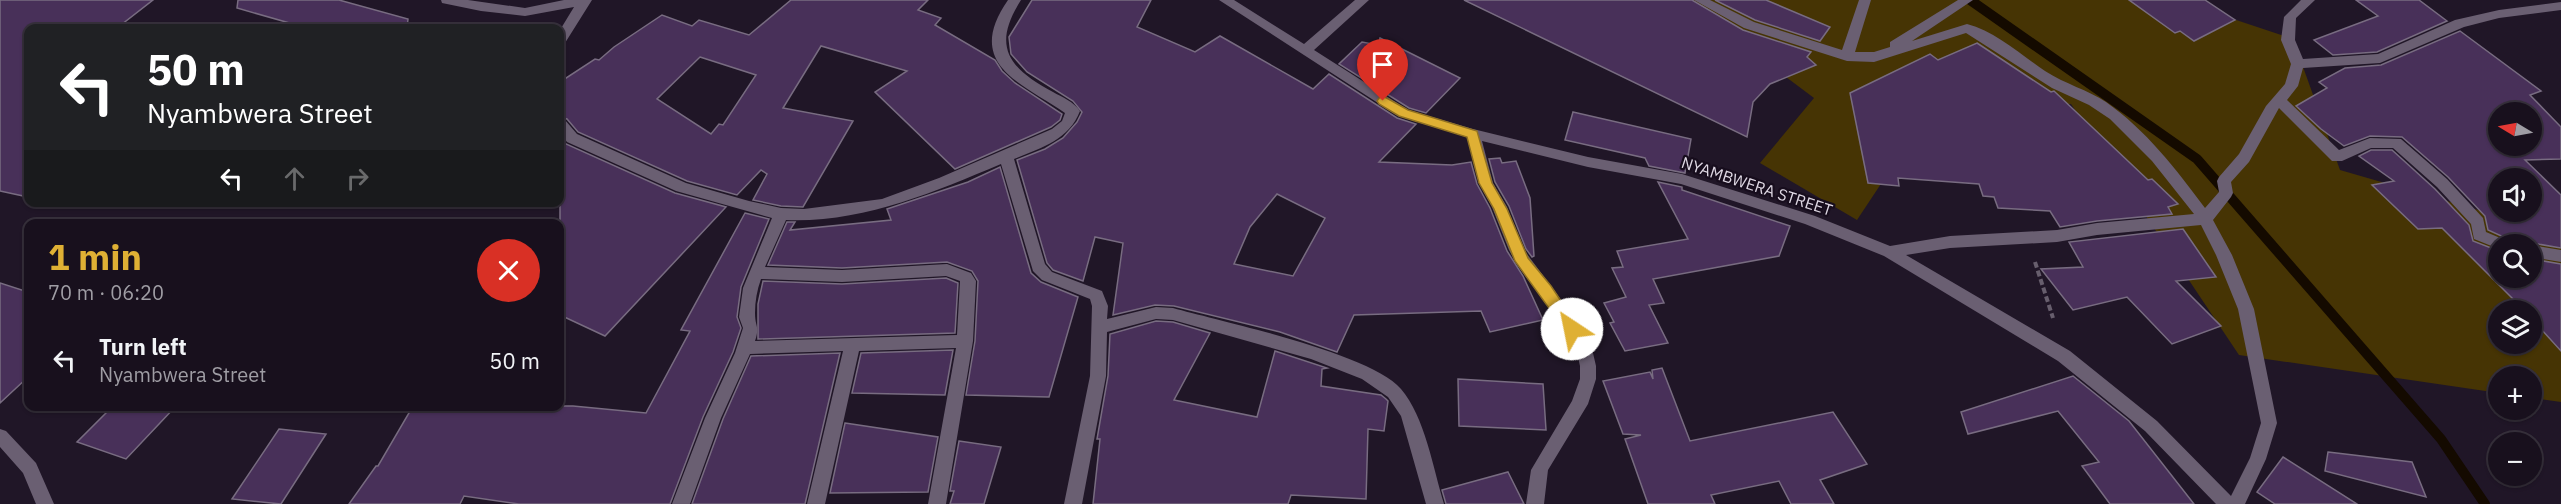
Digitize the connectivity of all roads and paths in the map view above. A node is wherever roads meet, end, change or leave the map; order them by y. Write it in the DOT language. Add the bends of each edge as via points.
graph roads {
  1 [pos="447,0"];
  2 [pos="585,0"];
  3 [pos="1015,0"];
  4 [pos="1225,0"];
  5 [pos="1364,0"];
  6 [pos="1700,0"];
  7 [pos="1865,0"];
  8 [pos="1967,0"];
  9 [pos="2308,0"];
  10 [pos="2561,6"];
  11 [pos="564,34"];
  12 [pos="1305,51"];
  13 [pos="1846,56"];
  14 [pos="1874,57"];
  15 [pos="2298,64"];
  16 [pos="2278,100"];
  17 [pos="564,129"];
  18 [pos="1473,134"];
  19 [pos="1006,157"];
  20 [pos="781,214"];
  21 [pos="2205,219"];
  22 [pos="2027,238"];
  23 [pos="2488,239"];
  24 [pos="1889,252"];
  25 [pos="2542,253"];
  26 [pos="2561,256"];
  27 [pos="756,273"];
  28 [pos="1101,327"];
  29 [pos="965,341"];
  30 [pos="852,345"];
  31 [pos="745,348"];
  32 [pos="2064,356"];
  33 [pos="0,436"];
  34 [pos="45,504"];
  35 [pos="681,504"];
  36 [pos="816,504"];
  37 [pos="937,504"];
  38 [pos="1073,504"];
  39 [pos="1435,504"];
  40 [pos="1535,504"];
  41 [pos="2227,504"];
  42 [pos="2236,504"];
  1 -- 2 [label="street" via="525,12"];
  2 -- 11 [label="street"];
  3 -- 19 [label="street" via="1005,12 997,36 1007,63 1022,81 1073,111 1068,124 1057,134"];
  4 -- 12 [label="street, NYAMBWERA STREET"];
  5 -- 12 [label="street"];
  6 -- 13 [label="street" via="1749,25"];
  7 -- 13 [label="street"];
  8 -- 14 [label="street"];
  9 -- 15 [label="street" via="2290,17 2288,40"];
  10 -- 15 [label="street" via="2460,23 2380,58"];
  12 -- 18 [label="street, NYAMBWERA STREET" via="1403,113"];
  13 -- 14 [label="street"];
  14 -- 21 [label="street" via="1967,28 2059,86 2098,103 2168,168"];
  15 -- 16 [label="street" via="2291,86"];
  16 -- 21 [label="street" via="2244,158 2224,181 2226,193"];
  16 -- 23 [label="street" via="2337,157 2370,143 2396,143 2442,183 2478,222 2479,235"];
  17 -- 20 [label="street" via="572,138 681,187"];
  18 -- 24 [label="street, NYAMBWERA STREET" via="1588,162 1682,179 1810,220"];
  18 -- 40 [label="street" via="1486,183 1522,261 1572,329 1588,366 1580,403 1543,461 1536,481"];
  19 -- 20 [label="street" via="883,204 804,215"];
  19 -- 28 [label="street" via="1038,267 1047,276 1097,295"];
  20 -- 27 [label="street"];
  21 -- 22 [label="street"];
  21 -- 42 [label="street" via="2246,309 2269,423 2258,459"];
  22 -- 24 [label="street" via="1950,242"];
  22 -- 32 [label="path"];
  24 -- 32 [label="street, NYAMBWERA STREET"];
  25 -- 26 [label="street"];
  27 -- 29 [label="street" via="842,276 954,271 968,281"];
  27 -- 31 [label="street" via="749,299 747,321 751,328"];
  28 -- 38 [label="street" via="1098,376"];
  28 -- 39 [label="street" via="1156,313 1173,314 1313,353 1368,375 1394,392 1409,414"];
  29 -- 30 [label="street"];
  29 -- 37 [label="street"];
  30 -- 31 [label="street"];
  30 -- 36 [label="street"];
  31 -- 35 [label="street" via="713,418"];
  32 -- 41 [label="street, NYAMBWERA STREET" via="2151,426"];
  33 -- 34 [label="street" via="30,468"];
}
